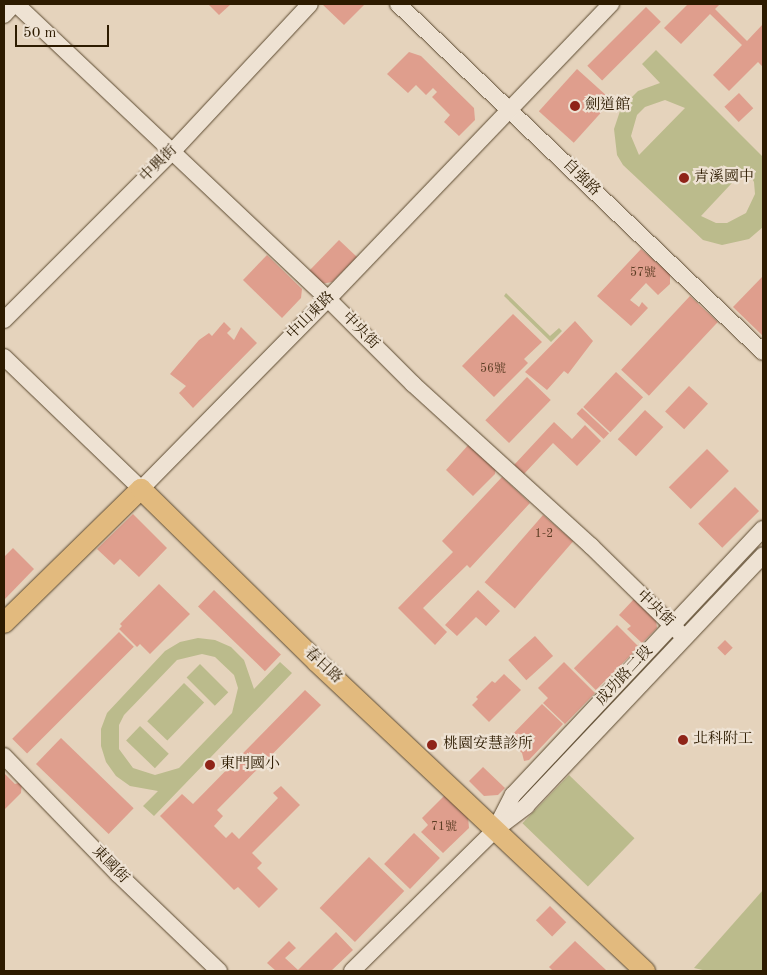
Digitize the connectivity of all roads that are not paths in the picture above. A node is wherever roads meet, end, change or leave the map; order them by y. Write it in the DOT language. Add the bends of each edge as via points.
graph roads {
  1 [pos="15,4"];
  2 [pos="310,4"];
  3 [pos="398,4"];
  4 [pos="611,4"];
  5 [pos="4,15"];
  6 [pos="508,109"];
  7 [pos="172,152"];
  8 [pos="328,300"];
  9 [pos="4,320"];
  10 [pos="763,352"];
  11 [pos="4,357"];
  12 [pos="141,489"];
  13 [pos="763,529"];
  14 [pos="763,555"];
  15 [pos="4,623"];
  16 [pos="678,631"];
  17 [pos="4,756"];
  18 [pos="496,829"];
  19 [pos="219,971"];
  20 [pos="352,971"];
  21 [pos="645,971"];
  1 -- 5 [label="street"];
  1 -- 7 [label="street, 中央街"];
  2 -- 7 [label="street, 中興街"];
  3 -- 6 [label="street, 自強路"];
  4 -- 6 [label="street, 中山東路"];
  6 -- 8 [label="street, 中山東路"];
  6 -- 10 [label="street, 自強路"];
  7 -- 8 [label="street, 中央街"];
  7 -- 9 [label="street, 中興街"];
  8 -- 12 [label="street, 中山東路"];
  8 -- 16 [label="street, 中央街" via="413,384 591,546"];
  11 -- 12 [label="street, 春日路"];
  12 -- 15 [label="main road, 中山東路"];
  12 -- 18 [label="main road, 春日路" via="317,662"];
  13 -- 16 [label="street, 成功路二段"];
  14 -- 16 [label="street, 成功路二段"];
  16 -- 18 [label="street, 成功路二段" via="513,795"];
  17 -- 19 [label="street, 東國街" via="118,874"];
  18 -- 20 [label="street, 成功路二段"];
  18 -- 21 [label="main road, 春日路"];
}
